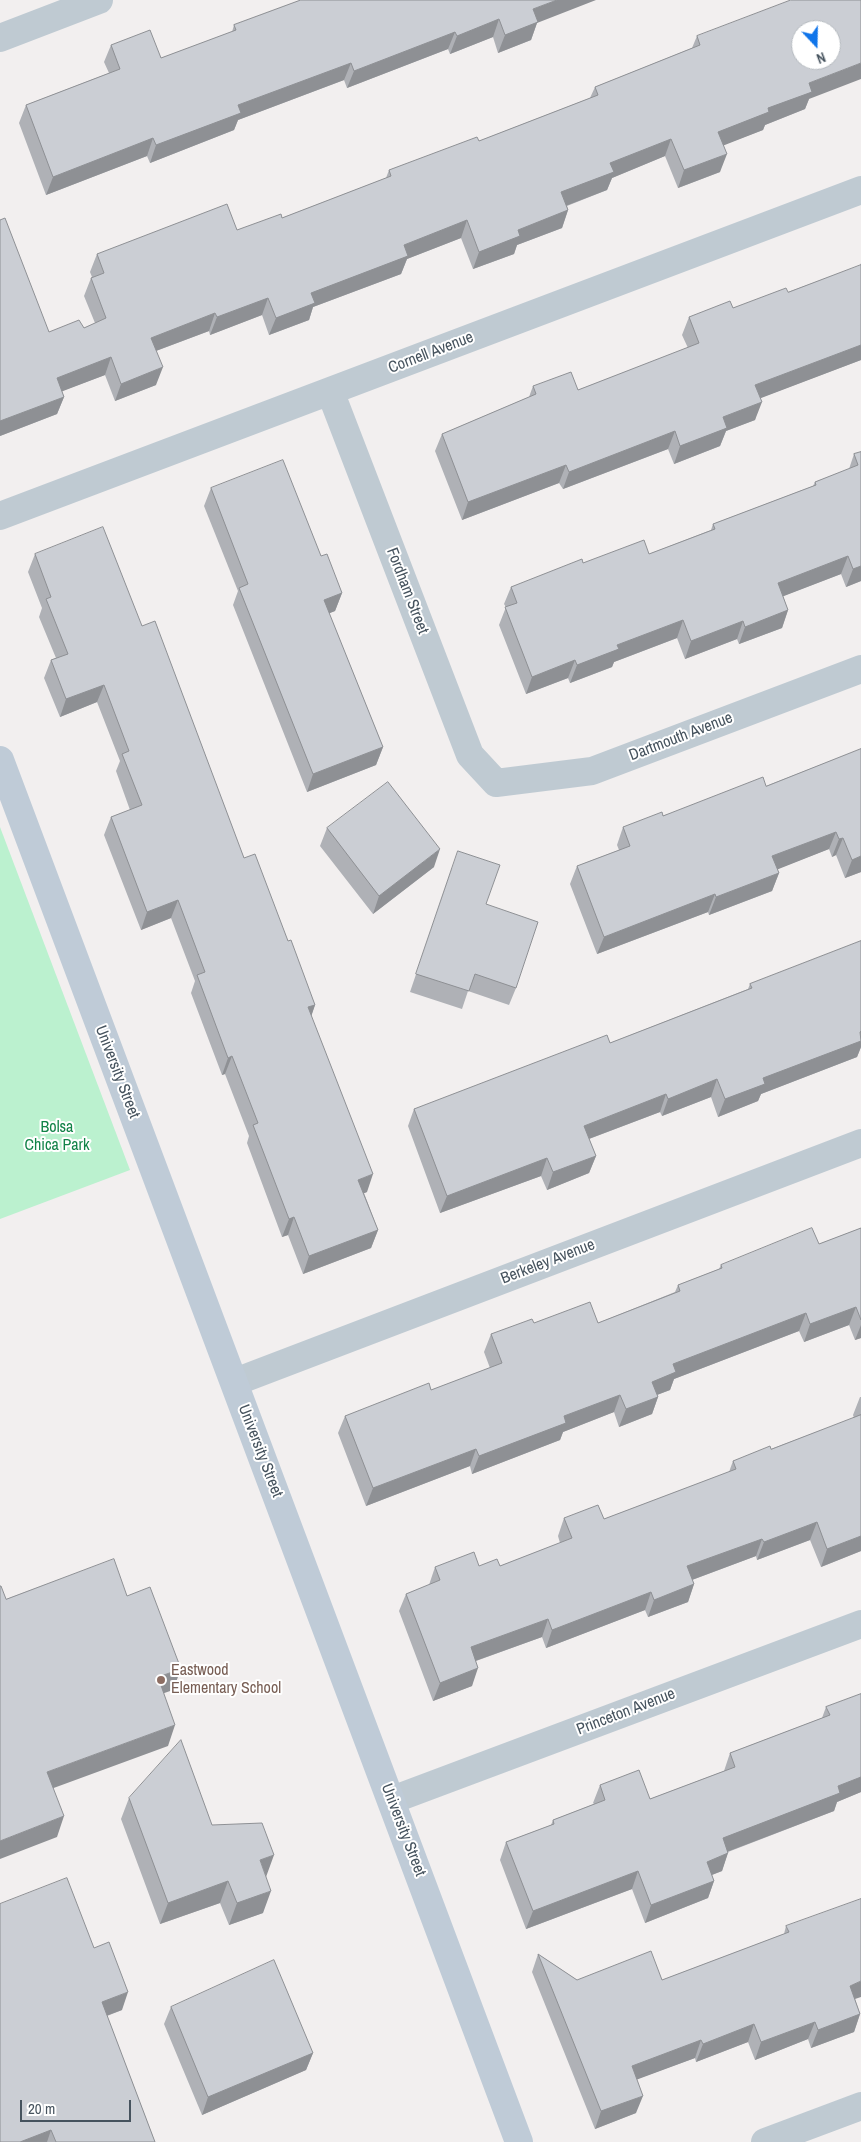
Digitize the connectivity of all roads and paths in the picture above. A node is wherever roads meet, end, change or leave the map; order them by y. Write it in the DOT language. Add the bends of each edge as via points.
graph roads {
  1 [pos="99,0"];
  2 [pos="0,38"];
  3 [pos="861,190"];
  4 [pos="330,391"];
  5 [pos="0,516"];
  6 [pos="861,669"];
  7 [pos="0,760"];
  8 [pos="496,783"];
  9 [pos="861,1143"];
  10 [pos="234,1382"];
  11 [pos="861,1624"];
  12 [pos="392,1800"];
  13 [pos="861,2106"];
  14 [pos="519,2142"];
  15 [pos="765,2142"];
  1 -- 2 [label="street"];
  3 -- 4 [label="street, Cornell Avenue"];
  4 -- 5 [label="street, Cornell Avenue"];
  4 -- 8 [label="street, Fordham Street" via="470,755"];
  6 -- 8 [label="street, Dartmouth Avenue" via="592,771"];
  7 -- 10 [label="street, University Street"];
  9 -- 10 [label="street, Berkeley Avenue"];
  10 -- 12 [label="street, University Street"];
  11 -- 12 [label="street, Princeton Avenue"];
  12 -- 14 [label="street, University Street"];
  13 -- 15 [label="street"];
}
